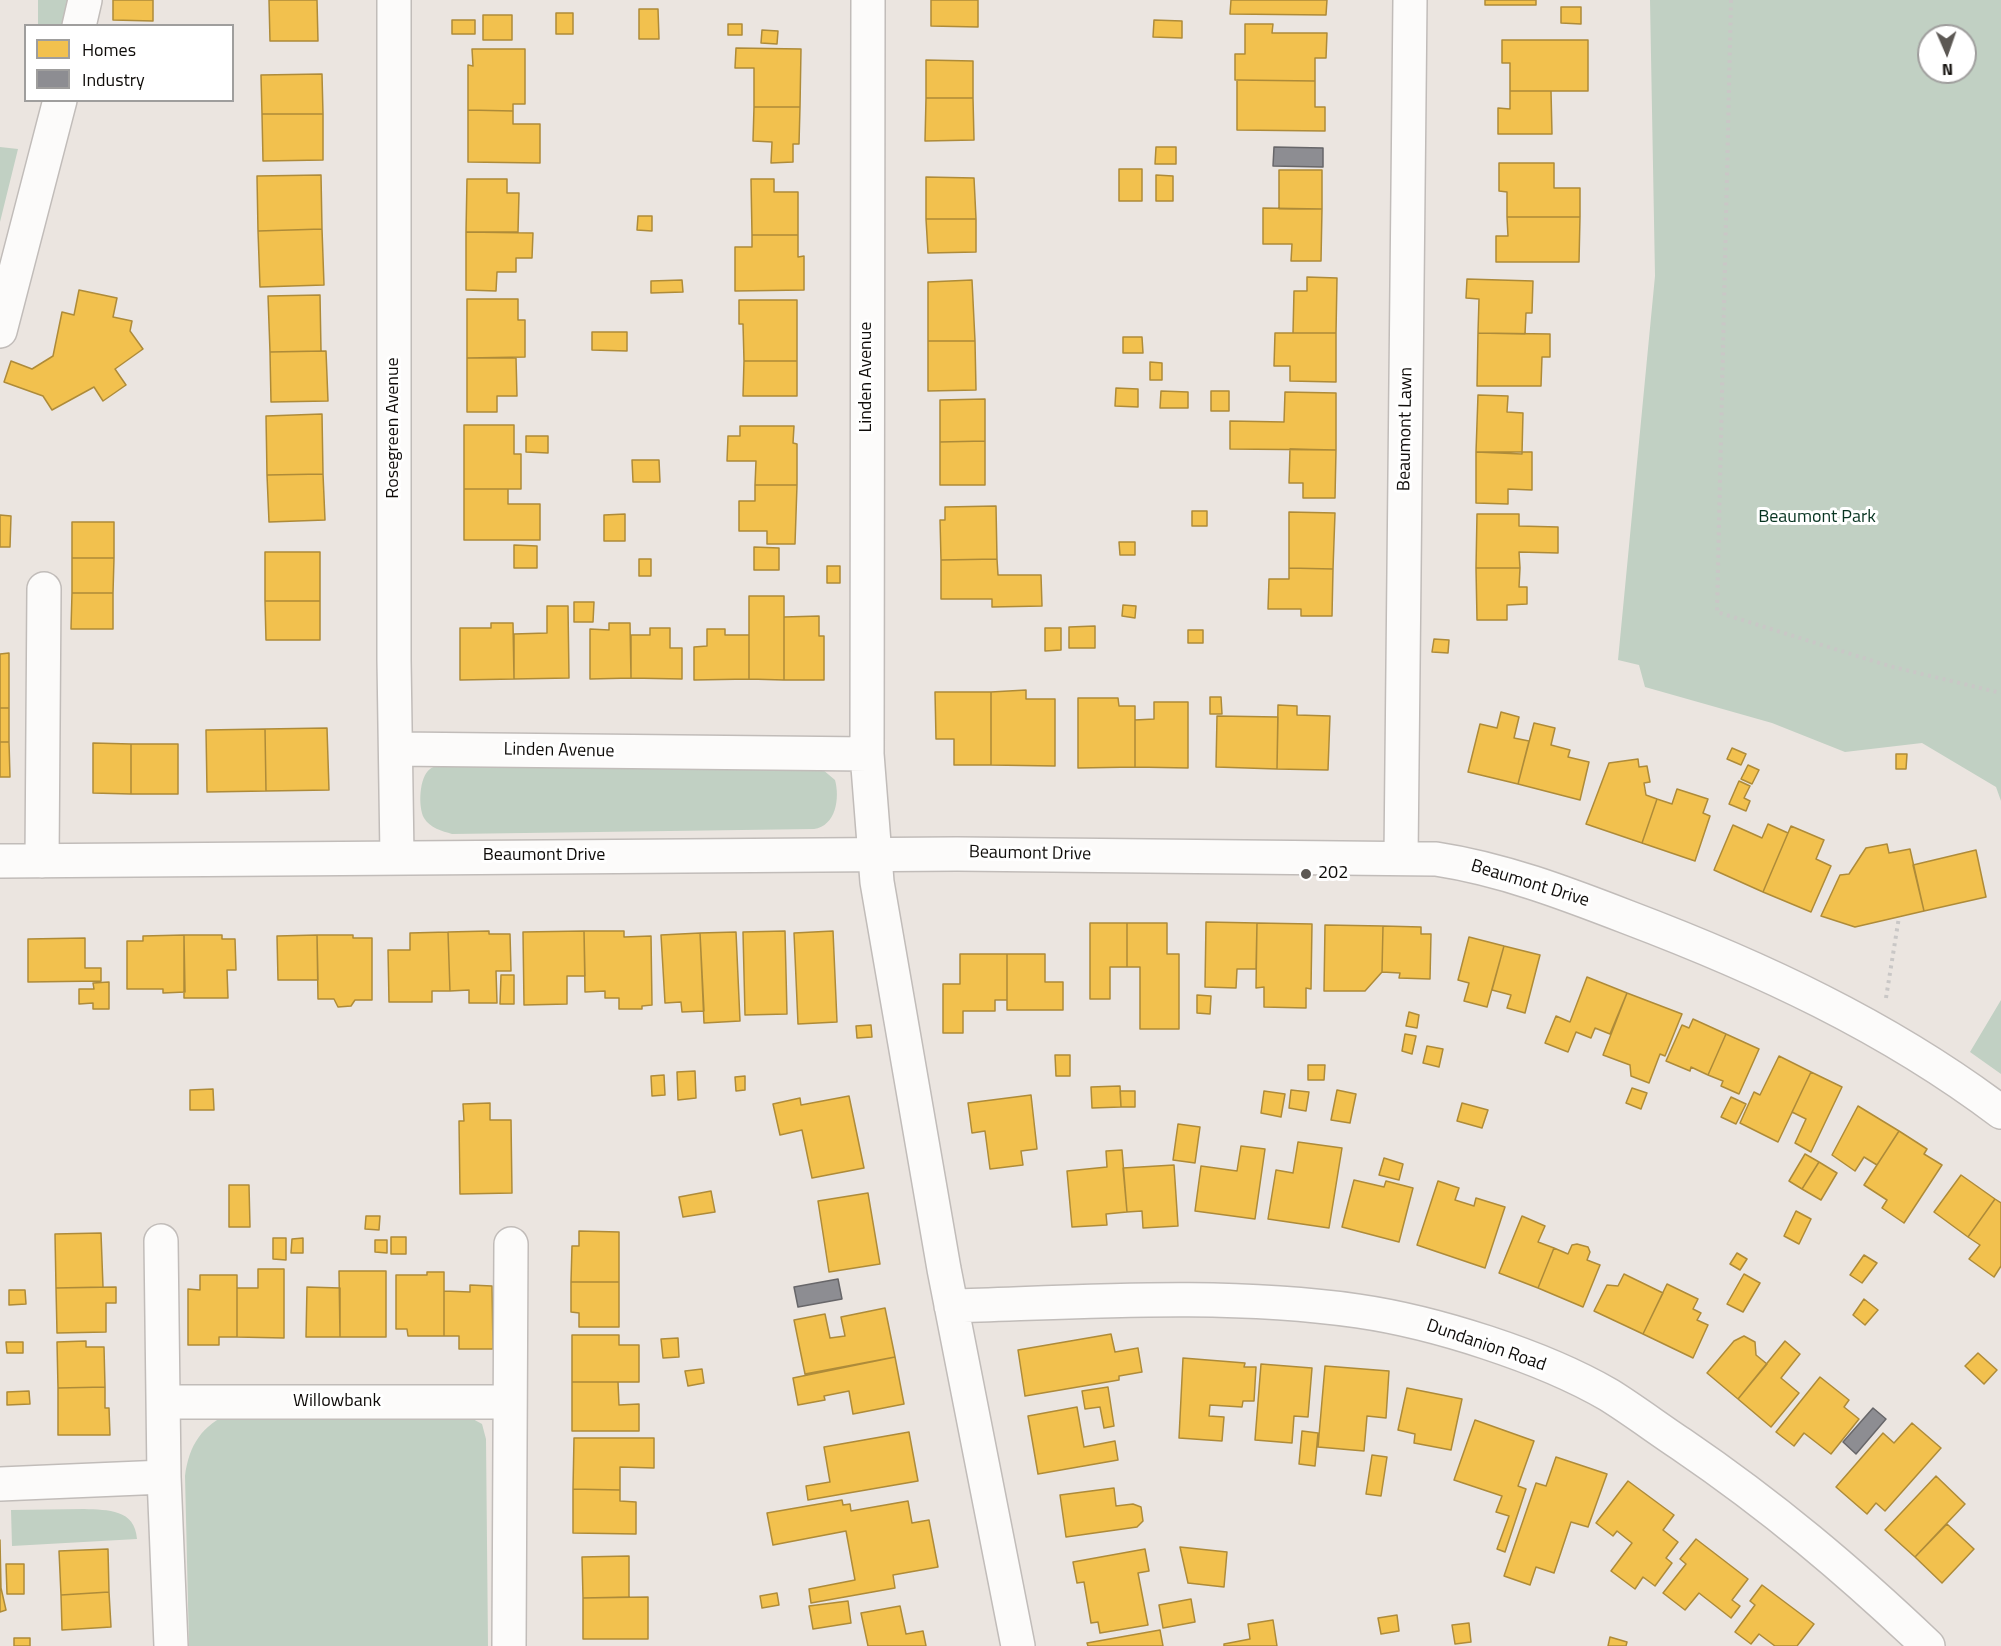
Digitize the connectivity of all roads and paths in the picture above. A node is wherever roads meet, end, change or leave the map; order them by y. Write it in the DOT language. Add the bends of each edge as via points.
graph roads {
  1 [pos="85,0"];
  2 [pos="394,0"];
  3 [pos="868,0"];
  4 [pos="1410,0"];
  5 [pos="1731,0"];
  6 [pos="79,24"];
  7 [pos="59,102"];
  8 [pos="0,331"];
  9 [pos="44,589"];
  10 [pos="2001,693"];
  11 [pos="396,749"];
  12 [pos="867,754"];
  13 [pos="876,855"];
  14 [pos="397,856"];
  15 [pos="1401,857"];
  16 [pos="0,861"];
  17 [pos="42,861"];
  18 [pos="1899,917"];
  19 [pos="1885,1008"];
  20 [pos="2001,1112"];
  21 [pos="160,1241"];
  22 [pos="511,1244"];
  23 [pos="951,1306"];
  24 [pos="164,1402"];
  25 [pos="510,1402"];
  26 [pos="164,1477"];
  27 [pos="0,1484"];
  28 [pos="171,1646"];
  29 [pos="509,1646"];
  30 [pos="1018,1646"];
  31 [pos="1928,1646"];
  1 -- 6 [label="street"];
  2 -- 11 [label="street, Rosegreen Avenue"];
  3 -- 12 [label="street, Linden Avenue"];
  4 -- 15 [label="street, Beaumont Lawn"];
  5 -- 10 [label="path" via="1717,612 1889,666"];
  7 -- 8 [label="street"];
  9 -- 17 [label="street"];
  11 -- 12 [label="street, Linden Avenue"];
  11 -- 14 [label="street, Rosegreen Avenue"];
  12 -- 13 [label="street, Linden Avenue"];
  13 -- 14 [label="street, Beaumont Drive"];
  13 -- 15 [label="street, Beaumont Drive"];
  13 -- 23 [label="street, Linden Avenue" via="877,882"];
  14 -- 17 [label="street, Beaumont Drive"];
  15 -- 20 [label="street, Beaumont Drive" via="1503,873 1694,942 1857,1018"];
  16 -- 17 [label="street, Beaumont Drive"];
  18 -- 19 [label="path"];
  21 -- 24 [label="street"];
  22 -- 25 [label="street"];
  23 -- 30 [label="street, Linden Avenue"];
  23 -- 31 [label="street, Dundanion Road" via="1255,1302 1360,1311 1470,1338 1569,1376 1649,1422 1780,1514 1851,1573"];
  24 -- 25 [label="street, Willowbank"];
  24 -- 26 [label="street"];
  25 -- 29 [label="street"];
  26 -- 27 [label="street"];
  26 -- 28 [label="street"];
}
